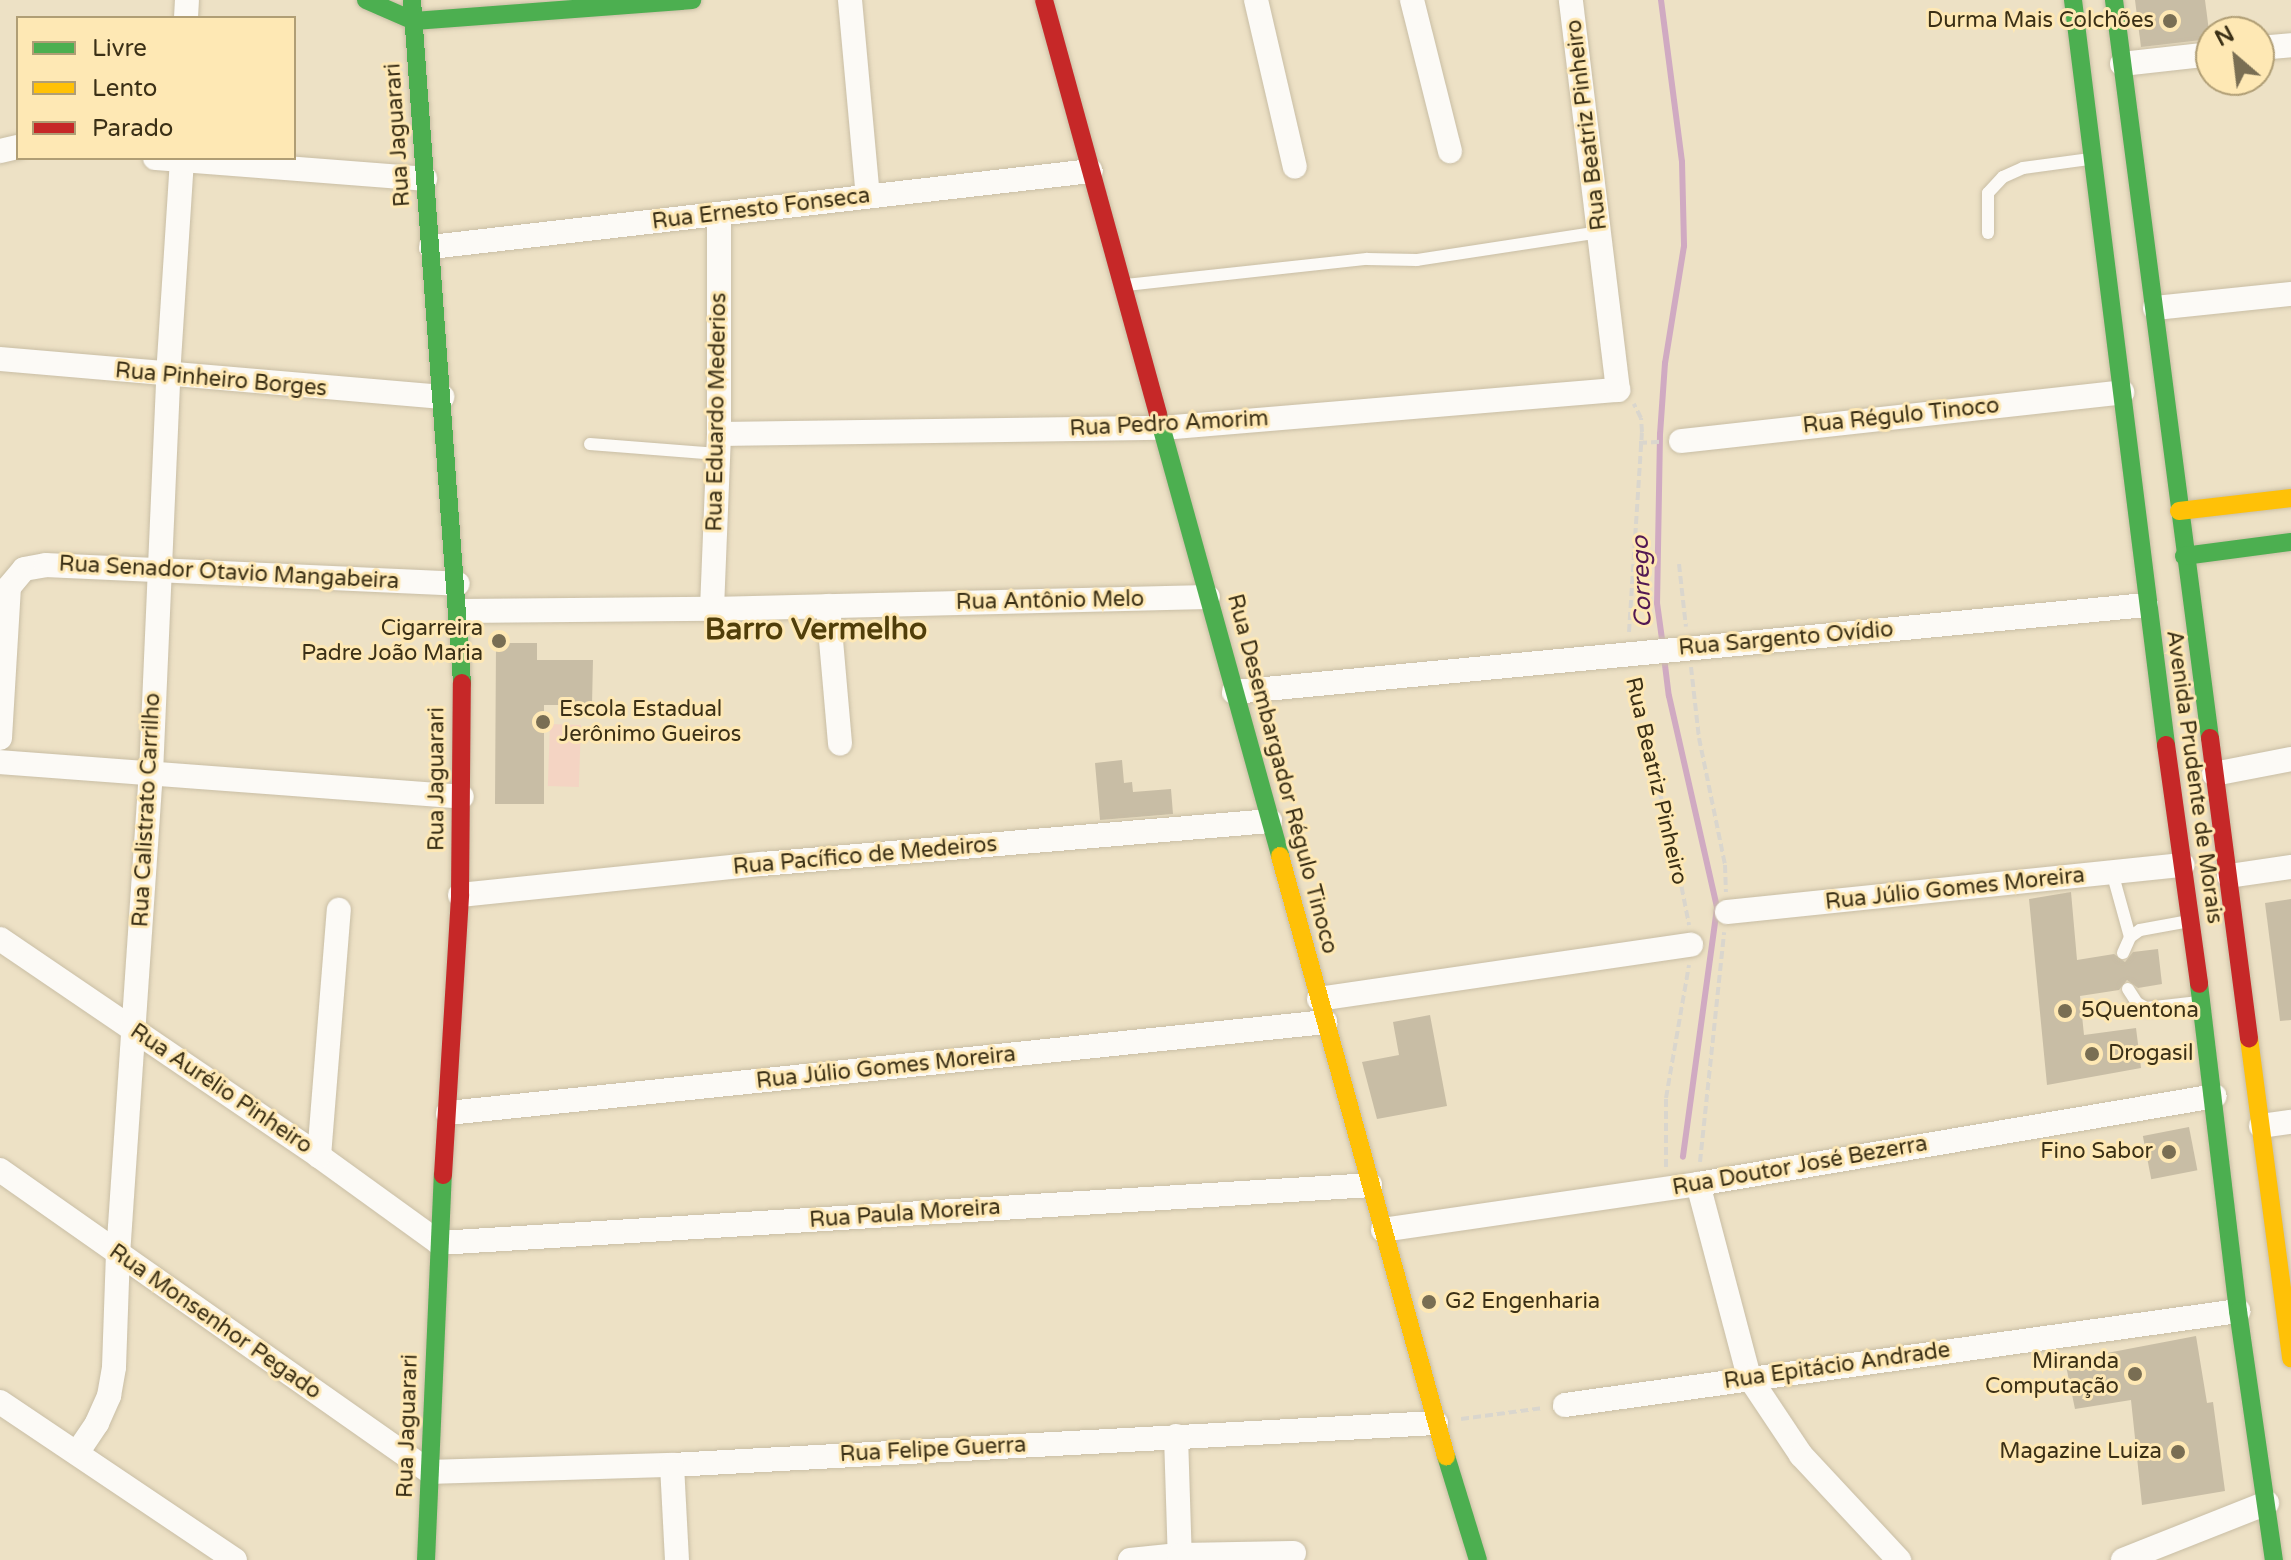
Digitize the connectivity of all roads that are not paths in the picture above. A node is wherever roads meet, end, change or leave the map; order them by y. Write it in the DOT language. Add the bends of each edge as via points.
graph roads {
  1 [pos="366,0"];
  2 [pos="412,0"];
  3 [pos="692,0"];
  4 [pos="850,0"];
  5 [pos="1044,0"];
  6 [pos="1256,0"];
  7 [pos="1412,0"];
  8 [pos="1571,0"];
  9 [pos="2073,0"];
  10 [pos="2114,0"];
  11 [pos="414,21"];
  12 [pos="2195,56"];
  13 [pos="2122,64"];
  14 [pos="1450,151"];
  15 [pos="2093,159"];
  16 [pos="182,160"];
  17 [pos="194,160"];
  18 [pos="1295,167"];
  19 [pos="1091,171"];
  20 [pos="425,179"];
  21 [pos="868,196"];
  22 [pos="719,214"];
  23 [pos="1599,232"];
  24 [pos="1988,233"];
  25 [pos="431,247"];
  26 [pos="1123,285"];
  27 [pos="2291,294"];
  28 [pos="2155,308"];
  29 [pos="0,359"];
  30 [pos="168,376"];
  31 [pos="1618,390"];
  32 [pos="2122,392"];
  33 [pos="442,397"];
  34 [pos="1162,428"];
  35 [pos="1681,441"];
  36 [pos="590,444"];
  37 [pos="719,444"];
  38 [pos="2291,498"];
  39 [pos="2239,504"];
  40 [pos="2179,511"];
  41 [pos="2291,542"];
  42 [pos="2247,547"];
  43 [pos="2184,556"];
  44 [pos="158,569"];
  45 [pos="458,584"];
  46 [pos="1208,597"];
  47 [pos="2146,605"];
  48 [pos="828,606"];
  49 [pos="712,609"];
  50 [pos="460,611"];
  51 [pos="1234,692"];
  52 [pos="0,738"];
  53 [pos="840,743"];
  54 [pos="2291,759"];
  55 [pos="0,762"];
  56 [pos="151,773"];
  57 [pos="2214,774"];
  58 [pos="462,797"];
  59 [pos="1270,821"];
  60 [pos="2183,865"];
  61 [pos="2291,867"];
  62 [pos="2112,872"];
  63 [pos="2229,876"];
  64 [pos="460,895"];
  65 [pos="339,910"];
  66 [pos="1727,912"];
  67 [pos="2190,921"];
  68 [pos="2130,937"];
  69 [pos="0,939"];
  70 [pos="1691,945"];
  71 [pos="2123,953"];
  72 [pos="2128,989"];
  73 [pos="2202,1002"];
  74 [pos="1322,1011"];
  75 [pos="133,1029"];
  76 [pos="2215,1096"];
  77 [pos="448,1113"];
  78 [pos="2291,1122"];
  79 [pos="2261,1126"];
  80 [pos="319,1156"];
  81 [pos="0,1170"];
  82 [pos="1698,1184"];
  83 [pos="1370,1185"];
  84 [pos="1383,1230"];
  85 [pos="439,1243"];
  86 [pos="118,1255"];
  87 [pos="2238,1311"];
  88 [pos="2291,1358"];
  89 [pos="1749,1377"];
  90 [pos="0,1402"];
  91 [pos="1565,1405"];
  92 [pos="1436,1423"];
  93 [pos="1176,1436"];
  94 [pos="77,1453"];
  95 [pos="672,1465"];
  96 [pos="430,1472"];
  97 [pos="2267,1503"];
  98 [pos="1294,1553"];
  99 [pos="1180,1557"];
  100 [pos="235,1560"];
  101 [pos="426,1560"];
  102 [pos="677,1560"];
  103 [pos="1130,1560"];
  104 [pos="1478,1560"];
  105 [pos="1899,1560"];
  106 [pos="2123,1560"];
  107 [pos="2274,1560"];
  1 -- 11 [label="main road"];
  2 -- 11 [label="main road, Rua Jaguarari"];
  3 -- 11 [label="main road"];
  4 -- 21 [label="street"];
  5 -- 19 [label="main road, Rua Desembargador Régulo Tinoco"];
  6 -- 18 [label="street"];
  7 -- 14 [label="street"];
  8 -- 23 [label="street, Rua Beatriz Pinheiro"];
  9 -- 15 [label="main road, Avenida Prudente de Morais"];
  10 -- 13 [label="main road, Avenida Prudente de Morais"];
  11 -- 20 [label="main road, Rua Jaguarari"];
  12 -- 13 [label="street"];
  13 -- 28 [label="main road, Avenida Prudente de Morais"];
  15 -- 24 [label="lane" via="2023,168 2003,177 1988,193"];
  15 -- 32 [label="main road, Avenida Prudente de Morais"];
  16 -- 30 [label="street, Rua Calistrato Carrilho"];
  17 -- 20 [label="street"];
  19 -- 21 [label="street, Rua Ernesto Fonseca"];
  19 -- 26 [label="main road, Rua Desembargador Régulo Tinoco"];
  20 -- 25 [label="main road, Rua Jaguarari"];
  21 -- 22 [label="street, Rua Ernesto Fonseca"];
  22 -- 25 [label="street, Rua Ernesto Fonseca"];
  22 -- 37 [label="street, Rua Eduardo Mederios"];
  23 -- 26 [label="lane" via="1417,260 1367,259"];
  23 -- 31 [label="street, Rua Beatriz Pinheiro"];
  25 -- 33 [label="main road, Rua Jaguarari"];
  26 -- 34 [label="main road, Rua Desembargador Régulo Tinoco"];
  27 -- 28 [label="street"];
  28 -- 40 [label="main road, Avenida Prudente de Morais"];
  29 -- 30 [label="street, Rua Pinheiro Borges"];
  30 -- 33 [label="street, Rua Pinheiro Borges"];
  30 -- 44 [label="street, Rua Calistrato Carrilho"];
  31 -- 34 [label="street, Rua Pedro Amorim"];
  32 -- 35 [label="street, Rua Régulo Tinoco"];
  32 -- 47 [label="main road, Avenida Prudente de Morais"];
  33 -- 45 [label="main road, Rua Jaguarari"];
  34 -- 37 [label="street, Rua Pedro Amorim"];
  34 -- 46 [label="main road, Rua Desembargador Régulo Tinoco"];
  36 -- 37 [label="lane"];
  37 -- 49 [label="street, Rua Eduardo Mederios"];
  38 -- 39 [label="main road"];
  39 -- 40 [label="main road"];
  39 -- 42 [label="main road" via="2230,528"];
  40 -- 43 [label="main road, Avenida Prudente de Morais"];
  41 -- 42 [label="main road"];
  42 -- 43 [label="main road"];
  43 -- 57 [label="main road, Avenida Prudente de Morais"];
  44 -- 45 [label="street, Rua Senador Otavio Mangabeira"];
  44 -- 52 [label="street, Rua Senador Otavio Mangabeira" via="24,569 9,587"];
  44 -- 56 [label="street, Rua Calistrato Carrilho"];
  45 -- 50 [label="main road, Rua Jaguarari"];
  46 -- 48 [label="street, Rua Antônio Melo"];
  46 -- 51 [label="main road, Rua Desembargador Régulo Tinoco"];
  47 -- 51 [label="street, Rua Sargento Ovídio"];
  47 -- 60 [label="main road, Avenida Prudente de Morais"];
  48 -- 49 [label="street, Rua Antônio Melo"];
  48 -- 53 [label="street"];
  49 -- 50 [label="street, Rua Antônio Melo"];
  50 -- 58 [label="main road, Rua Jaguarari"];
  51 -- 59 [label="main road, Rua Desembargador Régulo Tinoco"];
  54 -- 57 [label="street"];
  55 -- 56 [label="street"];
  56 -- 58 [label="street"];
  56 -- 75 [label="street, Rua Calistrato Carrilho"];
  57 -- 63 [label="main road, Avenida Prudente de Morais"];
  58 -- 64 [label="main road, Rua Jaguarari"];
  59 -- 64 [label="street, Rua Pacífico de Medeiros"];
  59 -- 74 [label="main road, Rua Desembargador Régulo Tinoco"];
  60 -- 62 [label="street, Rua Júlio Gomes Moreira"];
  60 -- 67 [label="main road, Avenida Prudente de Morais"];
  61 -- 63 [label="street"];
  62 -- 66 [label="street, Rua Júlio Gomes Moreira"];
  62 -- 68 [label="lane"];
  63 -- 79 [label="main road, Avenida Prudente de Morais"];
  64 -- 77 [label="main road, Rua Jaguarari"];
  65 -- 80 [label="street"];
  67 -- 68 [label="lane" via="2140,930"];
  67 -- 73 [label="main road, Avenida Prudente de Morais"];
  68 -- 71 [label="lane"];
  69 -- 75 [label="street, Rua Aurélio Pinheiro"];
  70 -- 74 [label="street, Rua Júlio Gomes Moreira"];
  72 -- 73 [label="lane" via="2146,1008"];
  73 -- 76 [label="main road, Avenida Prudente de Morais"];
  74 -- 77 [label="street, Rua Júlio Gomes Moreira"];
  74 -- 83 [label="main road, Rua Desembargador Régulo Tinoco"];
  75 -- 80 [label="street, Rua Aurélio Pinheiro"];
  75 -- 86 [label="street, Rua Calistrato Carrilho"];
  76 -- 82 [label="street, Rua Doutor José Bezerra"];
  76 -- 87 [label="main road, Avenida Prudente de Morais"];
  77 -- 85 [label="main road, Rua Jaguarari"];
  78 -- 79 [label="street"];
  79 -- 88 [label="main road, Avenida Prudente de Morais"];
  80 -- 85 [label="street, Rua Aurélio Pinheiro"];
  81 -- 86 [label="street, Rua Monsenhor Pegado"];
  82 -- 84 [label="street, Rua Doutor José Bezerra"];
  82 -- 89 [label="street"];
  83 -- 84 [label="main road, Rua Desembargador Régulo Tinoco"];
  83 -- 85 [label="street, Rua Paula Moreira"];
  84 -- 92 [label="main road, Rua Desembargador Régulo Tinoco"];
  85 -- 96 [label="main road, Rua Jaguarari"];
  86 -- 94 [label="street, Rua Calistrato Carrilho" via="109,1396"];
  86 -- 96 [label="street, Rua Monsenhor Pegado"];
  87 -- 89 [label="street, Rua Epitácio Andrade"];
  87 -- 97 [label="main road, Avenida Prudente de Morais"];
  89 -- 91 [label="street, Rua Epitácio Andrade"];
  89 -- 105 [label="street" via="1801,1455"];
  90 -- 94 [label="street"];
  92 -- 93 [label="street, Rua Felipe Guerra"];
  92 -- 104 [label="main road, Rua Desembargador Régulo Tinoco"];
  93 -- 95 [label="street, Rua Felipe Guerra"];
  93 -- 99 [label="street"];
  94 -- 100 [label="street"];
  95 -- 96 [label="street, Rua Felipe Guerra"];
  95 -- 102 [label="street"];
  96 -- 101 [label="main road, Rua Jaguarari"];
  97 -- 106 [label="street"];
  97 -- 107 [label="main road, Avenida Prudente de Morais"];
  98 -- 99 [label="street"];
  99 -- 103 [label="street"];
}
